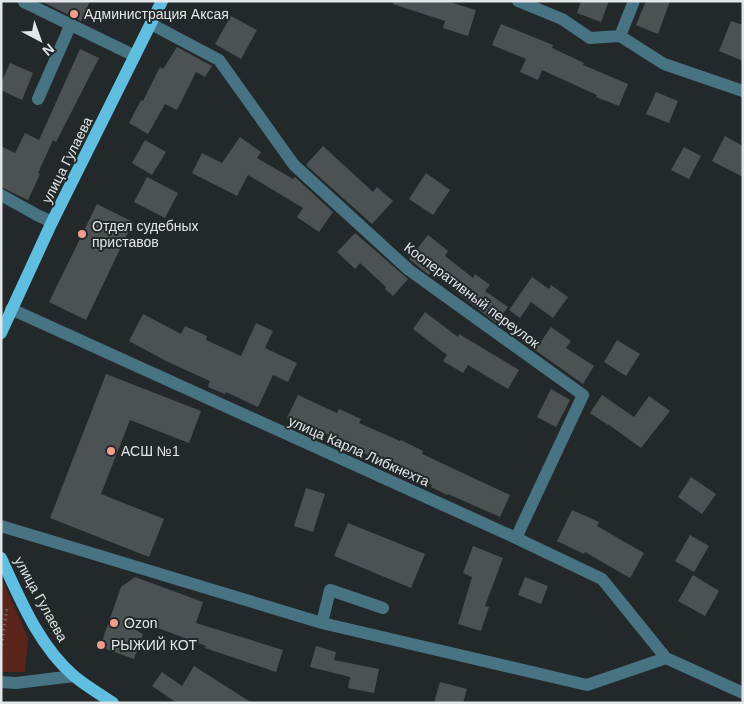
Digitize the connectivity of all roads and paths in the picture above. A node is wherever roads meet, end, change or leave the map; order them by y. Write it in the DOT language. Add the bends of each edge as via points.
graph roads {
  1 [pos="162,1"];
  2 [pos="518,1"];
  3 [pos="634,1"];
  4 [pos="24,2"];
  5 [pos="71,24"];
  6 [pos="151,24"];
  7 [pos="620,36"];
  8 [pos="135,56"];
  9 [pos="743,91"];
  10 [pos="38,100"];
  11 [pos="1,195"];
  12 [pos="52,222"];
  13 [pos="11,309"];
  14 [pos="1,333"];
  15 [pos="1,526"];
  16 [pos="516,538"];
  17 [pos="1,558"];
  18 [pos="8,602"];
  19 [pos="383,608"];
  20 [pos="322,623"];
  21 [pos="1,650"];
  22 [pos="666,658"];
  23 [pos="74,676"];
  24 [pos="1,682"];
  25 [pos="743,693"];
  26 [pos="113,703"];
  1 -- 6 [label="main road, улица Гулаева"];
  2 -- 7 [label="street" via="562,19 590,38"];
  3 -- 7 [label="street"];
  4 -- 5 [label="street"];
  5 -- 8 [label="street"];
  5 -- 10 [label="street"];
  6 -- 8 [label="main road, улица Гулаева"];
  6 -- 16 [label="street, Кооперативный переулок" via="219,60 294,165 409,270 583,395"];
  7 -- 9 [label="street" via="664,64"];
  8 -- 12 [label="main road, улица Гулаева"];
  11 -- 12 [label="street"];
  12 -- 13 [label="main road, улица Гулаева"];
  13 -- 14 [label="main road, улица Гулаева"];
  13 -- 16 [label="street, улица Карла Либкнехта"];
  15 -- 20 [label="street"];
  16 -- 22 [label="street, улица Карла Либкнехта" via="602,579"];
  17 -- 23 [label="main road, улица Гулаева" via="41,638"];
  18 -- 21 [label="path"];
  19 -- 20 [label="street" via="330,590"];
  20 -- 22 [label="street" via="587,685"];
  22 -- 25 [label="street, улица Карла Либкнехта"];
  23 -- 24 [label="street"];
  23 -- 26 [label="main road, улица Гулаева"];
}
